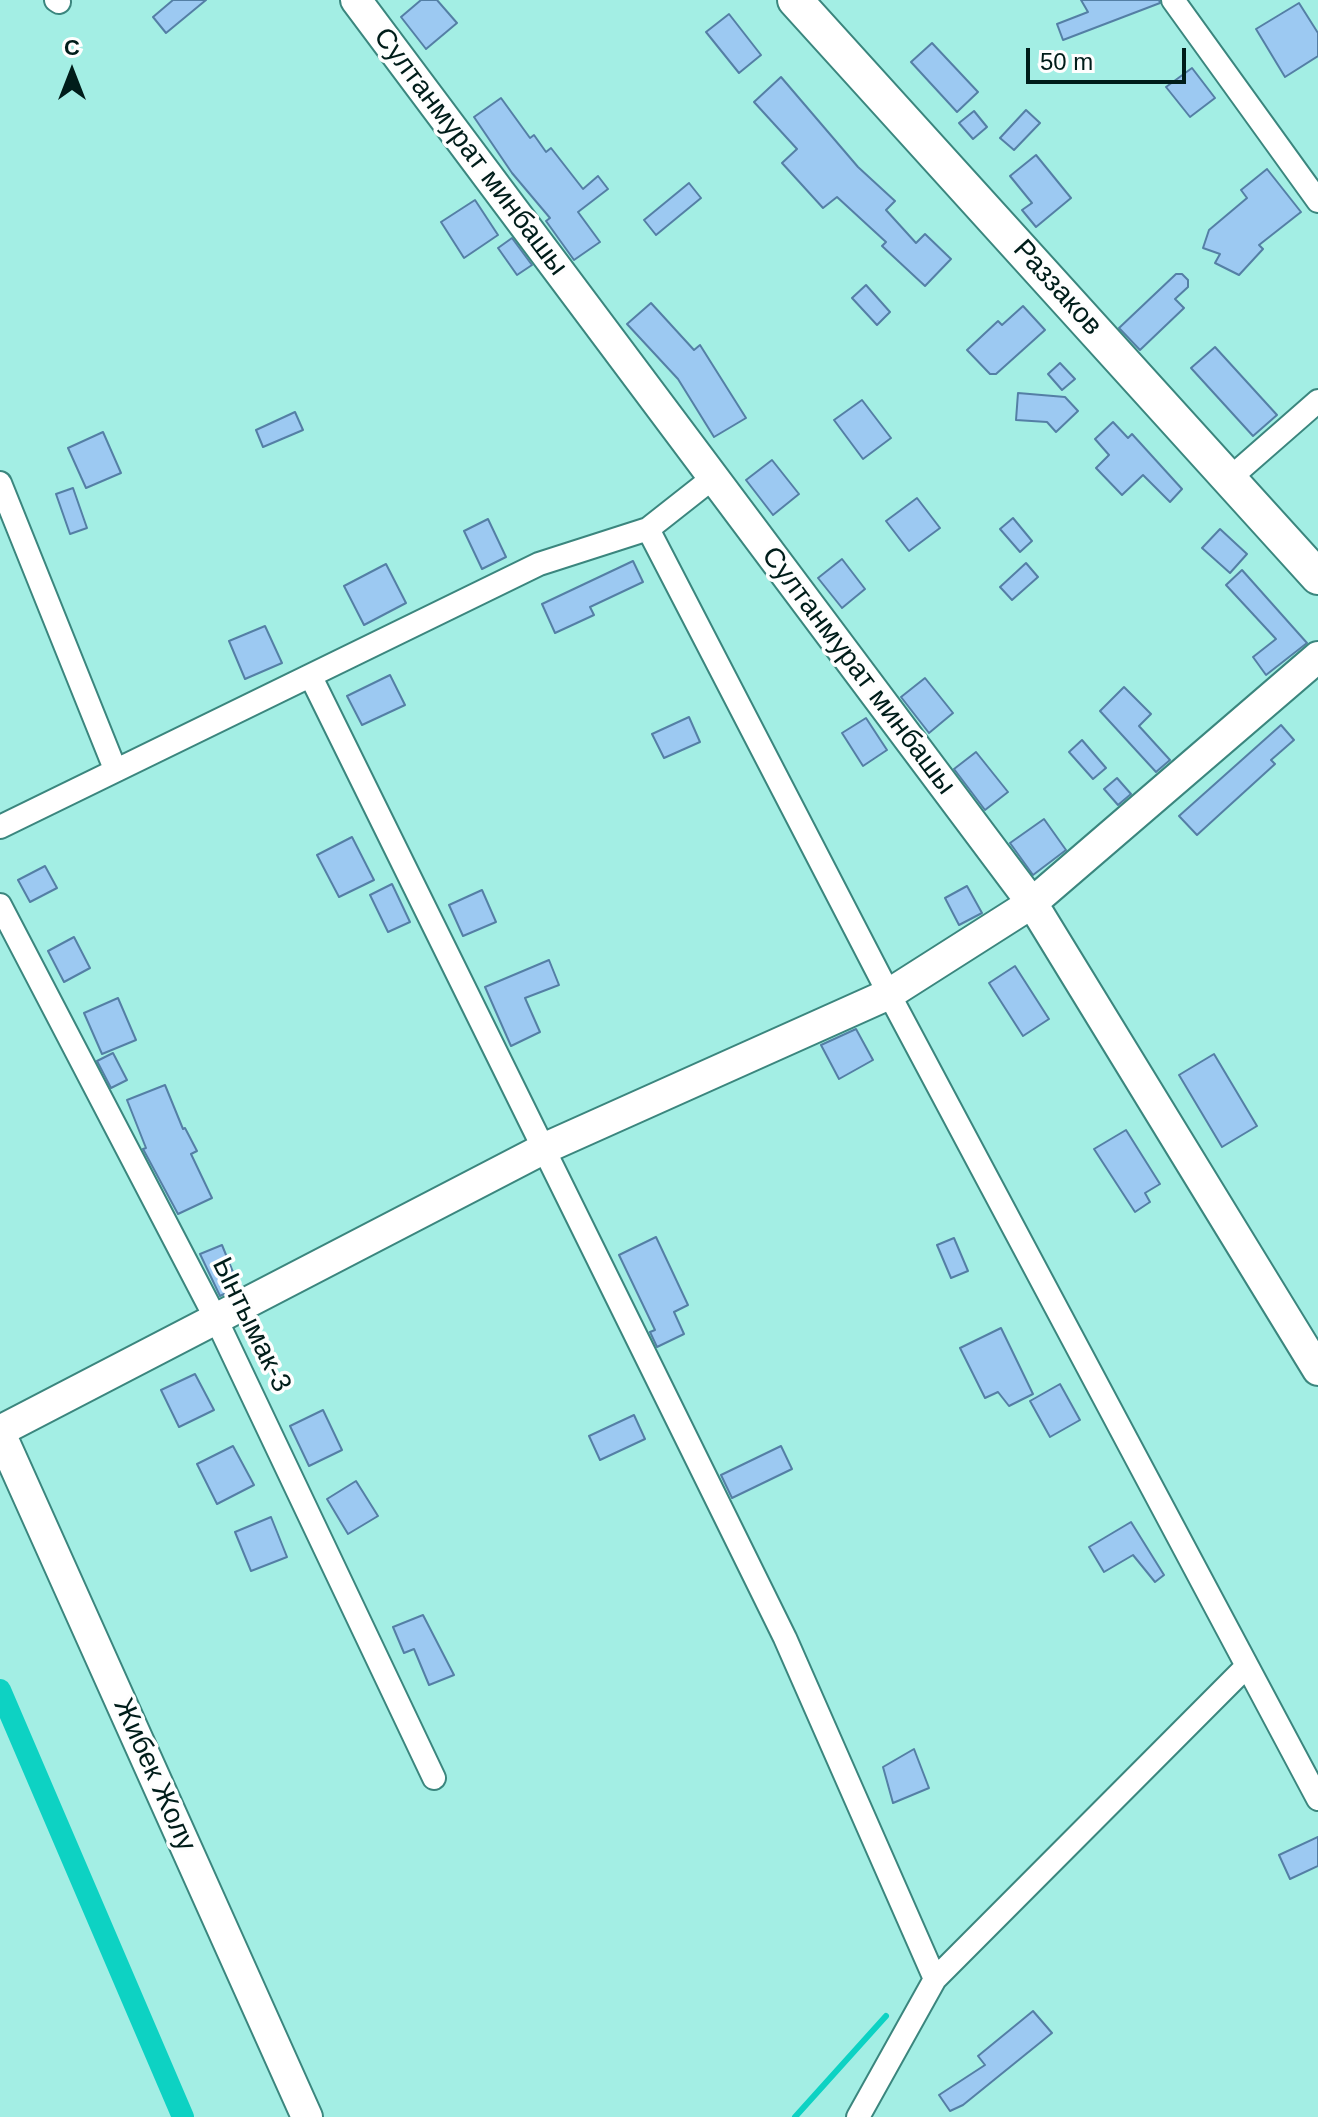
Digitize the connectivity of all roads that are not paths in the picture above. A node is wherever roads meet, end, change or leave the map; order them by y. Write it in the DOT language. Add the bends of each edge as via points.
graph roads {
  1 [pos="356,0"];
  2 [pos="795,0"];
  3 [pos="1173,0"];
  4 [pos="1318,201"];
  5 [pos="1318,401"];
  6 [pos="714,477"];
  7 [pos="1229,479"];
  8 [pos="0,483"];
  9 [pos="648,529"];
  10 [pos="1318,577"];
  11 [pos="1318,657"];
  12 [pos="311,677"];
  13 [pos="115,769"];
  14 [pos="0,827"];
  15 [pos="1032,903"];
  16 [pos="0,905"];
  17 [pos="889,994"];
  18 [pos="543,1149"];
  19 [pos="216,1319"];
  20 [pos="1318,1370"];
  21 [pos="0,1432"];
  22 [pos="1245,1668"];
  23 [pos="434,1778"];
  24 [pos="1318,1799"];
  25 [pos="935,1979"];
  26 [pos="307,2117"];
  27 [pos="858,2117"];
  1 -- 6 [label="street, Султанмурат минбашы"];
  2 -- 7 [label="main road, Раззаков"];
  3 -- 4 [label="street"];
  5 -- 7 [label="street"];
  6 -- 9 [label="street"];
  6 -- 15 [label="street, Султанмурат минбашы"];
  7 -- 10 [label="main road, Раззаков"];
  8 -- 13 [label="street"];
  9 -- 12 [label="street" via="539,564"];
  9 -- 17 [label="street"];
  11 -- 15 [label="street"];
  12 -- 13 [label="street"];
  12 -- 18 [label="street"];
  13 -- 14 [label="street"];
  15 -- 17 [label="street"];
  15 -- 20 [label="street, Султанмурат минбашы"];
  16 -- 19 [label="street, Ынтымак-3"];
  17 -- 18 [label="street"];
  17 -- 22 [label="street"];
  18 -- 19 [label="street"];
  18 -- 25 [label="street" via="785,1638"];
  19 -- 21 [label="street"];
  19 -- 23 [label="street, Ынтымак-3"];
  21 -- 26 [label="street, Жибек Жолу"];
  22 -- 24 [label="street"];
  22 -- 25 [label="street"];
  25 -- 27 [label="street"];
}
